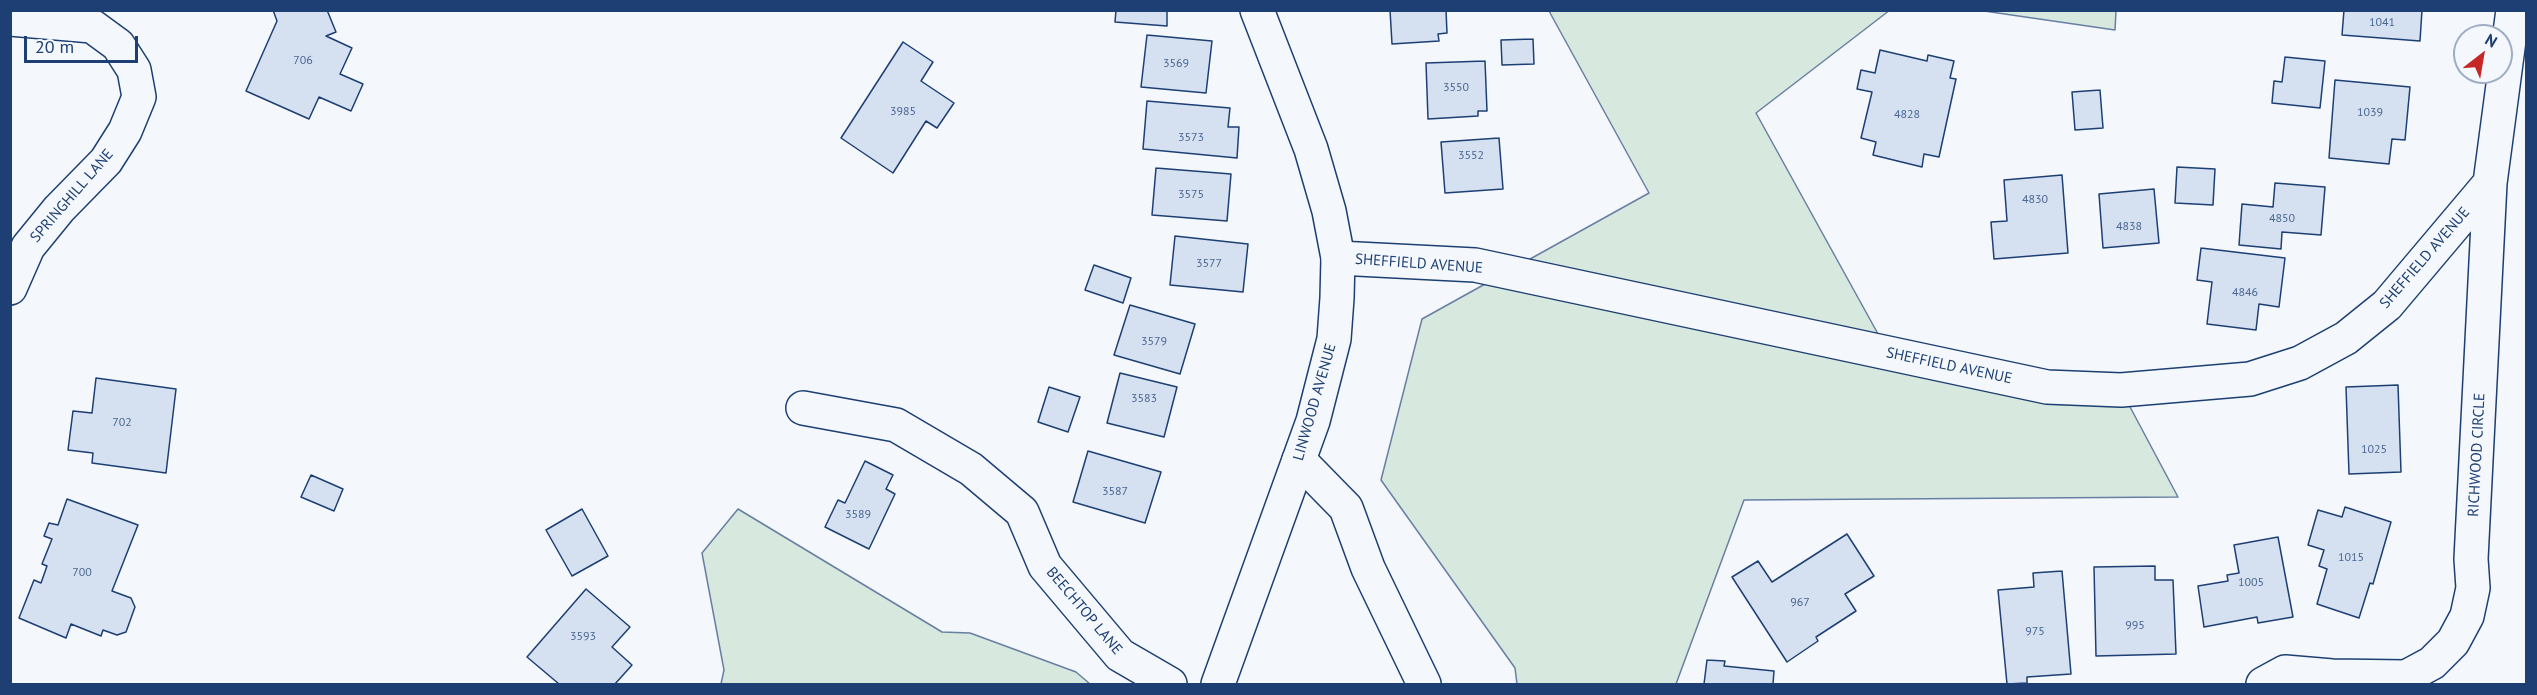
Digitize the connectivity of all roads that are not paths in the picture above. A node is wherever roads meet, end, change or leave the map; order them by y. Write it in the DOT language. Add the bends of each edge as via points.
graph roads {
  1 [pos="1257,10"];
  2 [pos="2513,10"];
  3 [pos="10,19"];
  4 [pos="2490,183"];
  5 [pos="1338,258"];
  6 [pos="10,288"];
  7 [pos="803,408"];
  8 [pos="1299,460"];
  9 [pos="2396,681"];
  10 [pos="1170,684"];
  11 [pos="1218,684"];
  12 [pos="1424,684"];
  13 [pos="2263,684"];
  1 -- 5 [label="street, LINWOOD AVENUE" via="1311,149"];
  2 -- 4 [label="street, RICHWOOD CIRCLE"];
  3 -- 6 [label="street, SPRINGHILL LANE" via="92,26 118,45 134,70 139,97 125,131 106,161 28,247"];
  4 -- 5 [label="street, SHEFFIELD AVENUE" via="2387,305 2346,338 2300,363 2250,379 2121,390 2047,387 1475,266"];
  4 -- 9 [label="street, RICHWOOD CIRCLE" via="2471,559 2473,588 2467,616 2453,642 2432,663"];
  5 -- 8 [label="street, LINWOOD AVENUE" via="1334,339"];
  7 -- 10 [label="street, BEECHTOP LANE" via="896,425 971,469 1022,512 1045,566 1120,655"];
  8 -- 11 [label="street, LINWOOD AVENUE"];
  8 -- 12 [label="street" via="1346,508 1368,568"];
  9 -- 13 [label="street" via="2285,672"];
}
